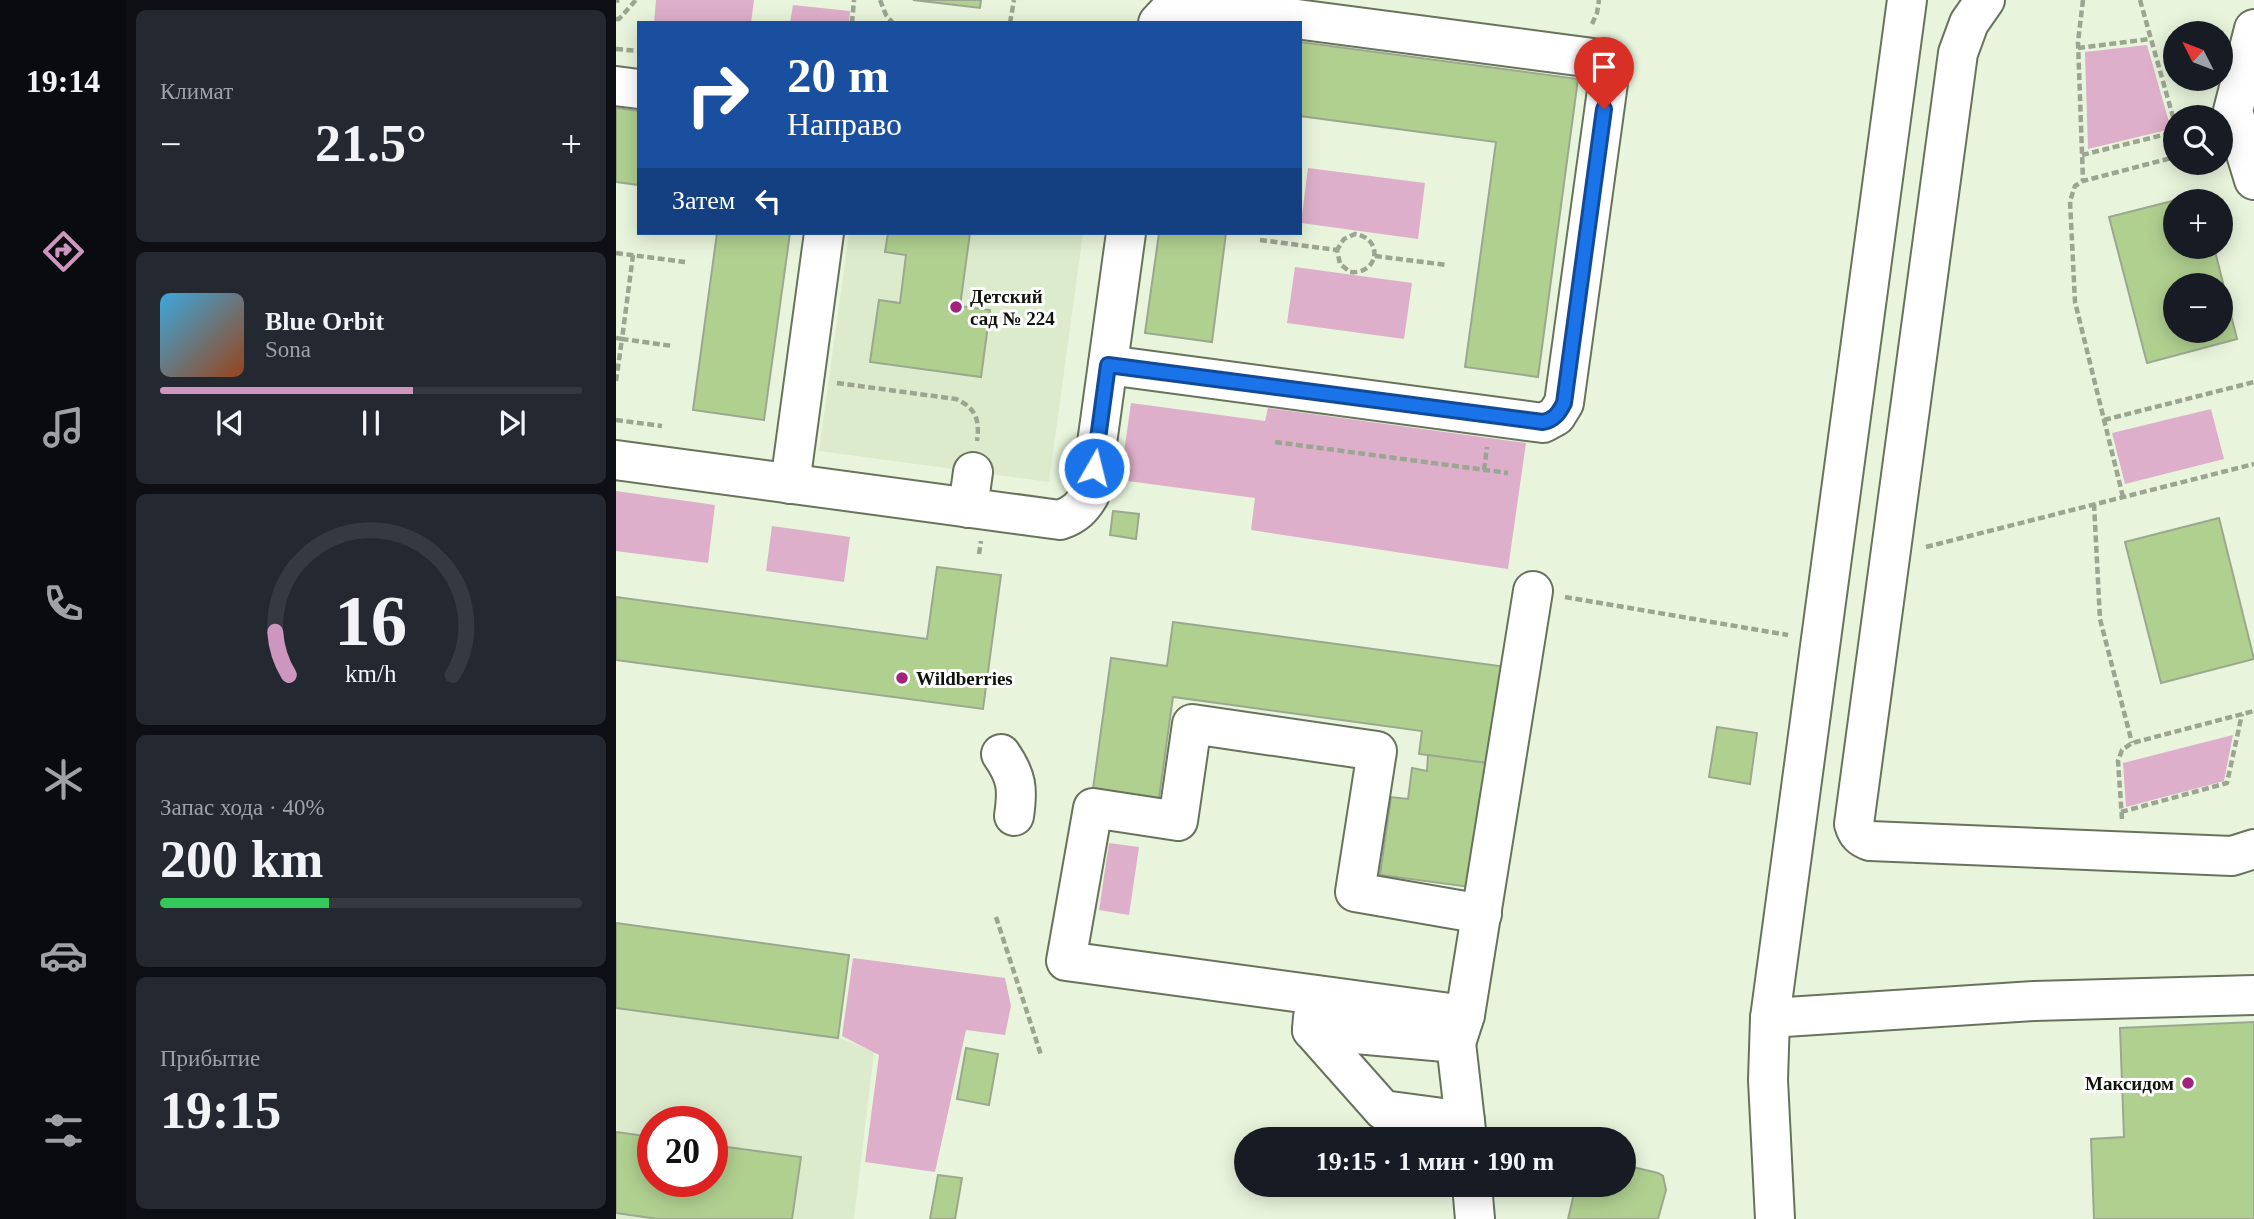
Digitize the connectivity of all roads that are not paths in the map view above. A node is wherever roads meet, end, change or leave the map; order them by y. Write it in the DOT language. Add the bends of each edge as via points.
graph roads {
  1 [pos="1907,0"];
  2 [pos="1985,0"];
  3 [pos="1160,21"];
  4 [pos="2254,29"];
  5 [pos="616,86"];
  6 [pos="637,89"];
  7 [pos="2246,129"];
  8 [pos="2254,180"];
  9 [pos="824,235"];
  10 [pos="1126,235"];
  11 [pos="1108,365"];
  12 [pos="616,460"];
  13 [pos="790,484"];
  14 [pos="1533,591"];
  15 [pos="1001,754"];
  16 [pos="1014,816"];
  17 [pos="2254,849"];
  18 [pos="1482,914"];
  19 [pos="2254,995"];
  20 [pos="1313,1012"];
  21 [pos="1770,1018"];
  22 [pos="1461,1029"];
  23 [pos="1454,1127"];
  24 [pos="1466,1127"];
  25 [pos="1473,1197"];
  26 [pos="1475,1219"];
  27 [pos="1775,1219"];
  1 -- 21 [label="street"];
  2 -- 17 [label="street" via="1969,23 1958,53 1854,824 1859,835 1870,841 2232,856"];
  3 -- 11 [label="street" via="1170,10 1190,5 1600,62 1608,83 1564,403 1556,416 1543,422"];
  4 -- 7 [label="street" via="2234,104"];
  5 -- 6 [label="street"];
  7 -- 8 [label="street"];
  9 -- 13 [label="street" via="817,380"];
  10 -- 11 [label="street"];
  11 -- 13 [label="street" via="1090,495 1076,513 1060,520 971,490"];
  12 -- 13 [label="street"];
  14 -- 18 [label="street"];
  15 -- 16 [label="street" via="1016,783"];
  18 -- 20 [label="street" via="1355,892 1377,751 1192,724 1178,821 1093,808 1066,961"];
  18 -- 22 [label="street"];
  19 -- 21 [label="street" via="2034,1001"];
  20 -- 22 [label="street"];
  20 -- 23 [label="street" via="1383,1110"];
  21 -- 27 [label="street" via="1768,1080"];
  22 -- 24 [label="street"];
  25 -- 26 [label="street"];
}
